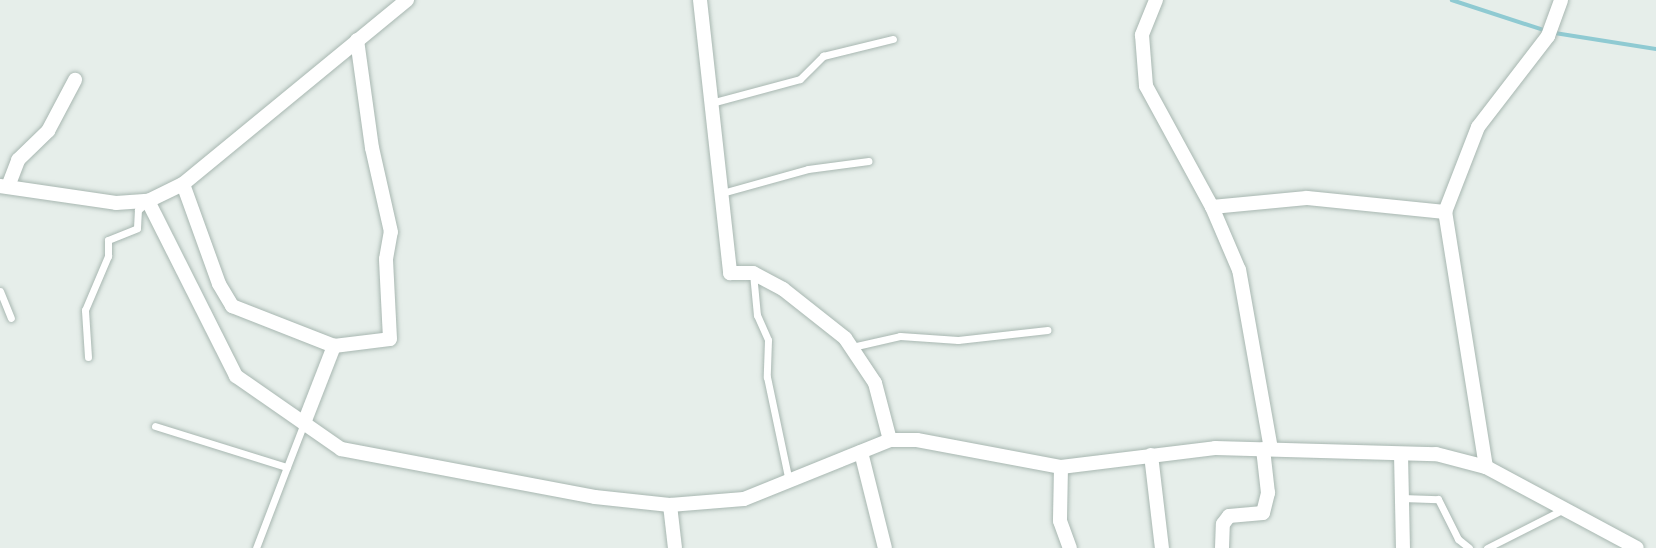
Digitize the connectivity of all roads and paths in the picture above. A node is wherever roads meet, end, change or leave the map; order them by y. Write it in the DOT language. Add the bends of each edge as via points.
graph roads {
  1 [pos="407,0"];
  2 [pos="701,0"];
  3 [pos="1156,0"];
  4 [pos="1561,0"];
  5 [pos="893,39"];
  6 [pos="357,40"];
  7 [pos="75,80"];
  8 [pos="710,104"];
  9 [pos="867,161"];
  10 [pos="183,184"];
  11 [pos="4,185"];
  12 [pos="722,193"];
  13 [pos="148,201"];
  14 [pos="1212,207"];
  15 [pos="1445,212"];
  16 [pos="753,273"];
  17 [pos="0,291"];
  18 [pos="11,318"];
  19 [pos="1047,330"];
  20 [pos="334,345"];
  21 [pos="852,346"];
  22 [pos="88,358"];
  23 [pos="304,423"];
  24 [pos="155,426"];
  25 [pos="890,440"];
  26 [pos="1267,449"];
  27 [pos="861,452"];
  28 [pos="1401,453"];
  29 [pos="1151,455"];
  30 [pos="287,467"];
  31 [pos="1061,467"];
  32 [pos="1486,467"];
  33 [pos="789,482"];
  34 [pos="1402,498"];
  35 [pos="670,505"];
  36 [pos="1564,509"];
  37 [pos="256,548"];
  38 [pos="675,548"];
  39 [pos="885,548"];
  40 [pos="1070,548"];
  41 [pos="1162,548"];
  42 [pos="1222,548"];
  43 [pos="1403,548"];
  44 [pos="1469,548"];
  45 [pos="1487,548"];
  46 [pos="1637,548"];
  1 -- 6 [label="street"];
  2 -- 8 [label="street"];
  3 -- 14 [label="street" via="1142,35 1146,86"];
  4 -- 15 [label="street" via="1548,36 1478,127"];
  5 -- 8 [label="lane" via="823,56 800,79"];
  6 -- 10 [label="street"];
  6 -- 20 [label="street" via="372,148 391,232 386,259 390,339"];
  7 -- 11 [label="street" via="48,131 18,160"];
  8 -- 12 [label="street"];
  9 -- 12 [label="lane" via="808,169"];
  10 -- 13 [label="street"];
  10 -- 20 [label="street" via="219,284 232,306"];
  11 -- 13 [label="street" via="116,203"];
  12 -- 16 [label="street" via="730,272"];
  13 -- 22 [label="lane" via="138,210 137,228 108,240 108,256 85,310"];
  13 -- 23 [label="street" via="230,368 255,391"];
  14 -- 15 [label="street" via="1307,198"];
  14 -- 26 [label="street" via="1239,270"];
  15 -- 32 [label="street"];
  16 -- 21 [label="street" via="783,289"];
  16 -- 33 [label="lane" via="757,315 768,340 767,377"];
  17 -- 18 [label="lane"];
  19 -- 21 [label="lane" via="958,340 900,336"];
  20 -- 23 [label="street"];
  21 -- 25 [label="street" via="875,383"];
  23 -- 30 [label="lane"];
  23 -- 35 [label="street" via="341,449 595,497"];
  24 -- 30 [label="lane"];
  25 -- 27 [label="street"];
  25 -- 31 [label="street" via="917,440"];
  26 -- 28 [label="street"];
  26 -- 29 [label="street" via="1215,448"];
  26 -- 42 [label="street" via="1268,494 1263,513 1229,516 1223,524"];
  27 -- 33 [label="street"];
  27 -- 39 [label="street"];
  28 -- 32 [label="street" via="1436,454"];
  28 -- 34 [label="street"];
  29 -- 31 [label="street"];
  29 -- 41 [label="street"];
  30 -- 37 [label="lane"];
  31 -- 40 [label="street" via="1060,521"];
  32 -- 36 [label="street"];
  33 -- 35 [label="street" via="744,499"];
  34 -- 43 [label="street"];
  34 -- 44 [label="lane" via="1438,499 1458,539"];
  35 -- 38 [label="street"];
  36 -- 45 [label="lane"];
  36 -- 46 [label="street"];
}
